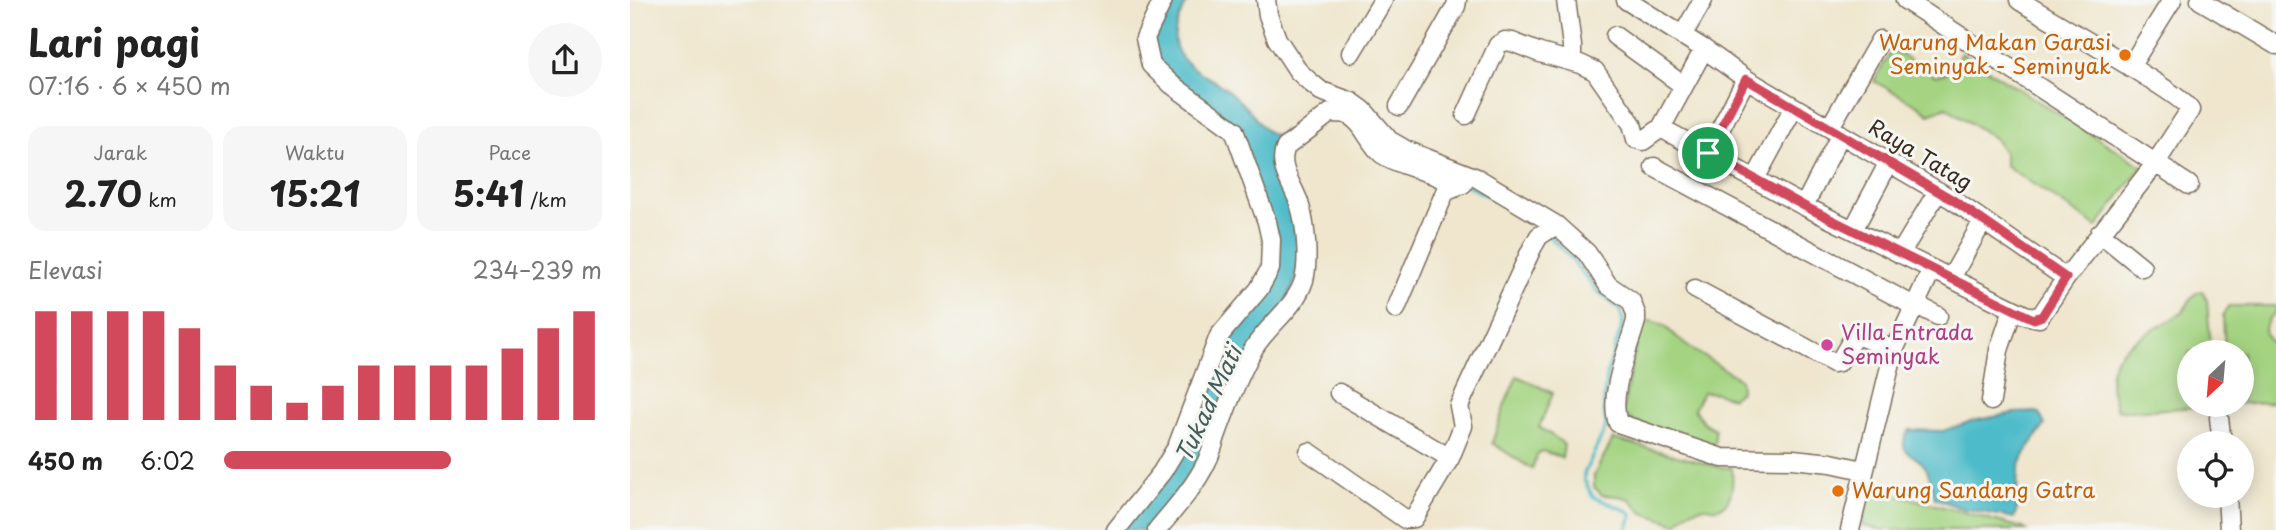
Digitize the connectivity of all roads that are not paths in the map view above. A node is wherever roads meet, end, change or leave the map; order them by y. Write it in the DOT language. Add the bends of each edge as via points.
graph roads {
  1 [pos="1163,0"];
  2 [pos="1266,0"];
  3 [pos="1383,0"];
  4 [pos="1457,0"];
  5 [pos="1566,0"];
  6 [pos="1626,0"];
  7 [pos="1703,0"];
  8 [pos="1905,0"];
  9 [pos="2019,0"];
  10 [pos="2172,0"];
  11 [pos="2200,0"];
  12 [pos="1615,36"];
  13 [pos="1682,36"];
  14 [pos="1880,40"];
  15 [pos="2276,46"];
  16 [pos="1704,49"];
  17 [pos="1351,52"];
  18 [pos="1572,62"];
  19 [pos="2130,67"];
  20 [pos="1746,79"];
  21 [pos="1684,86"];
  22 [pos="1399,106"];
  23 [pos="1794,107"];
  24 [pos="1466,115"];
  25 [pos="1661,128"];
  26 [pos="1835,130"];
  27 [pos="1708,153"];
  28 [pos="1889,162"];
  29 [pos="2155,163"];
  30 [pos="1654,167"];
  31 [pos="1755,178"];
  32 [pos="1465,183"];
  33 [pos="2189,185"];
  34 [pos="1938,191"];
  35 [pos="1804,206"];
  36 [pos="1983,220"];
  37 [pos="1548,230"];
  38 [pos="1853,230"];
  39 [pos="2100,233"];
  40 [pos="1900,254"];
  41 [pos="2142,267"];
  42 [pos="1932,269"];
  43 [pos="1951,278"];
  44 [pos="2066,278"];
  45 [pos="1695,289"];
  46 [pos="1914,305"];
  47 [pos="1396,309"];
  48 [pos="2012,309"];
  49 [pos="1938,316"];
  50 [pos="1894,350"];
  51 [pos="1339,393"];
  52 [pos="1991,401"];
  53 [pos="2218,418"];
  54 [pos="2220,431"];
  55 [pos="1309,452"];
  56 [pos="1450,458"];
  57 [pos="1863,470"];
  58 [pos="2228,508"];
  59 [pos="1116,530"];
  60 [pos="1157,530"];
  61 [pos="1850,530"];
  62 [pos="2229,530"];
  1 -- 59 [label="street" via="1145,38 1151,65 1234,130 1267,222 1270,269 1219,336 1177,447"];
  2 -- 32 [label="street" via="1277,39 1298,71 1321,91 1363,110 1389,140"];
  3 -- 17 [label="street"];
  4 -- 22 [label="street"];
  5 -- 18 [label="street"];
  6 -- 13 [label="street, Raya Tatag"];
  7 -- 13 [label="street"];
  8 -- 29 [label="street"];
  9 -- 19 [label="street"];
  10 -- 19 [label="street"];
  11 -- 15 [label="street"];
  12 -- 21 [label="street"];
  13 -- 16 [label="street, Raya Tatag"];
  14 -- 26 [label="street"];
  16 -- 20 [label="street, Raya Tatag"];
  16 -- 21 [label="street"];
  18 -- 24 [label="street" via="1501,43"];
  18 -- 25 [label="street" via="1595,71 1632,124 1636,139 1643,141"];
  19 -- 29 [label="street" via="2190,107"];
  20 -- 23 [label="street, Raya Tatag"];
  20 -- 27 [label="street"];
  21 -- 25 [label="street"];
  23 -- 26 [label="street, Raya Tatag"];
  23 -- 31 [label="street"];
  25 -- 27 [label="street"];
  26 -- 28 [label="street, Raya Tatag"];
  26 -- 35 [label="street"];
  27 -- 31 [label="street"];
  28 -- 34 [label="street, Raya Tatag"];
  28 -- 38 [label="street"];
  29 -- 33 [label="street"];
  29 -- 39 [label="street"];
  30 -- 46 [label="street"];
  31 -- 35 [label="street"];
  32 -- 37 [label="street"];
  32 -- 47 [label="street" via="1445,192"];
  32 -- 60 [label="street" via="1402,166 1379,152 1347,114 1330,113 1286,147 1284,171 1304,219 1304,280 1294,300 1257,343 1208,460"];
  34 -- 36 [label="street, Raya Tatag"];
  34 -- 40 [label="street"];
  35 -- 38 [label="street"];
  36 -- 43 [label="street"];
  36 -- 44 [label="street, Raya Tatag"];
  37 -- 56 [label="street" via="1459,406 1463,426"];
  37 -- 57 [label="street" via="1587,253 1608,285 1635,308 1636,321 1615,397 1618,423 1722,458 1793,459"];
  38 -- 40 [label="street"];
  39 -- 41 [label="street"];
  39 -- 44 [label="street"];
  40 -- 42 [label="street"];
  42 -- 43 [label="street"];
  42 -- 46 [label="street"];
  43 -- 48 [label="street"];
  44 -- 48 [label="street" via="2039,318"];
  45 -- 50 [label="street" via="1834,363 1859,335"];
  46 -- 49 [label="street"];
  46 -- 50 [label="street"];
  48 -- 52 [label="street" via="1999,350"];
  50 -- 57 [label="street"];
  51 -- 56 [label="street"];
  53 -- 54 [label="street"];
  55 -- 56 [label="street" via="1405,519 1414,518"];
  57 -- 61 [label="street"];
  58 -- 62 [label="street"];
}
